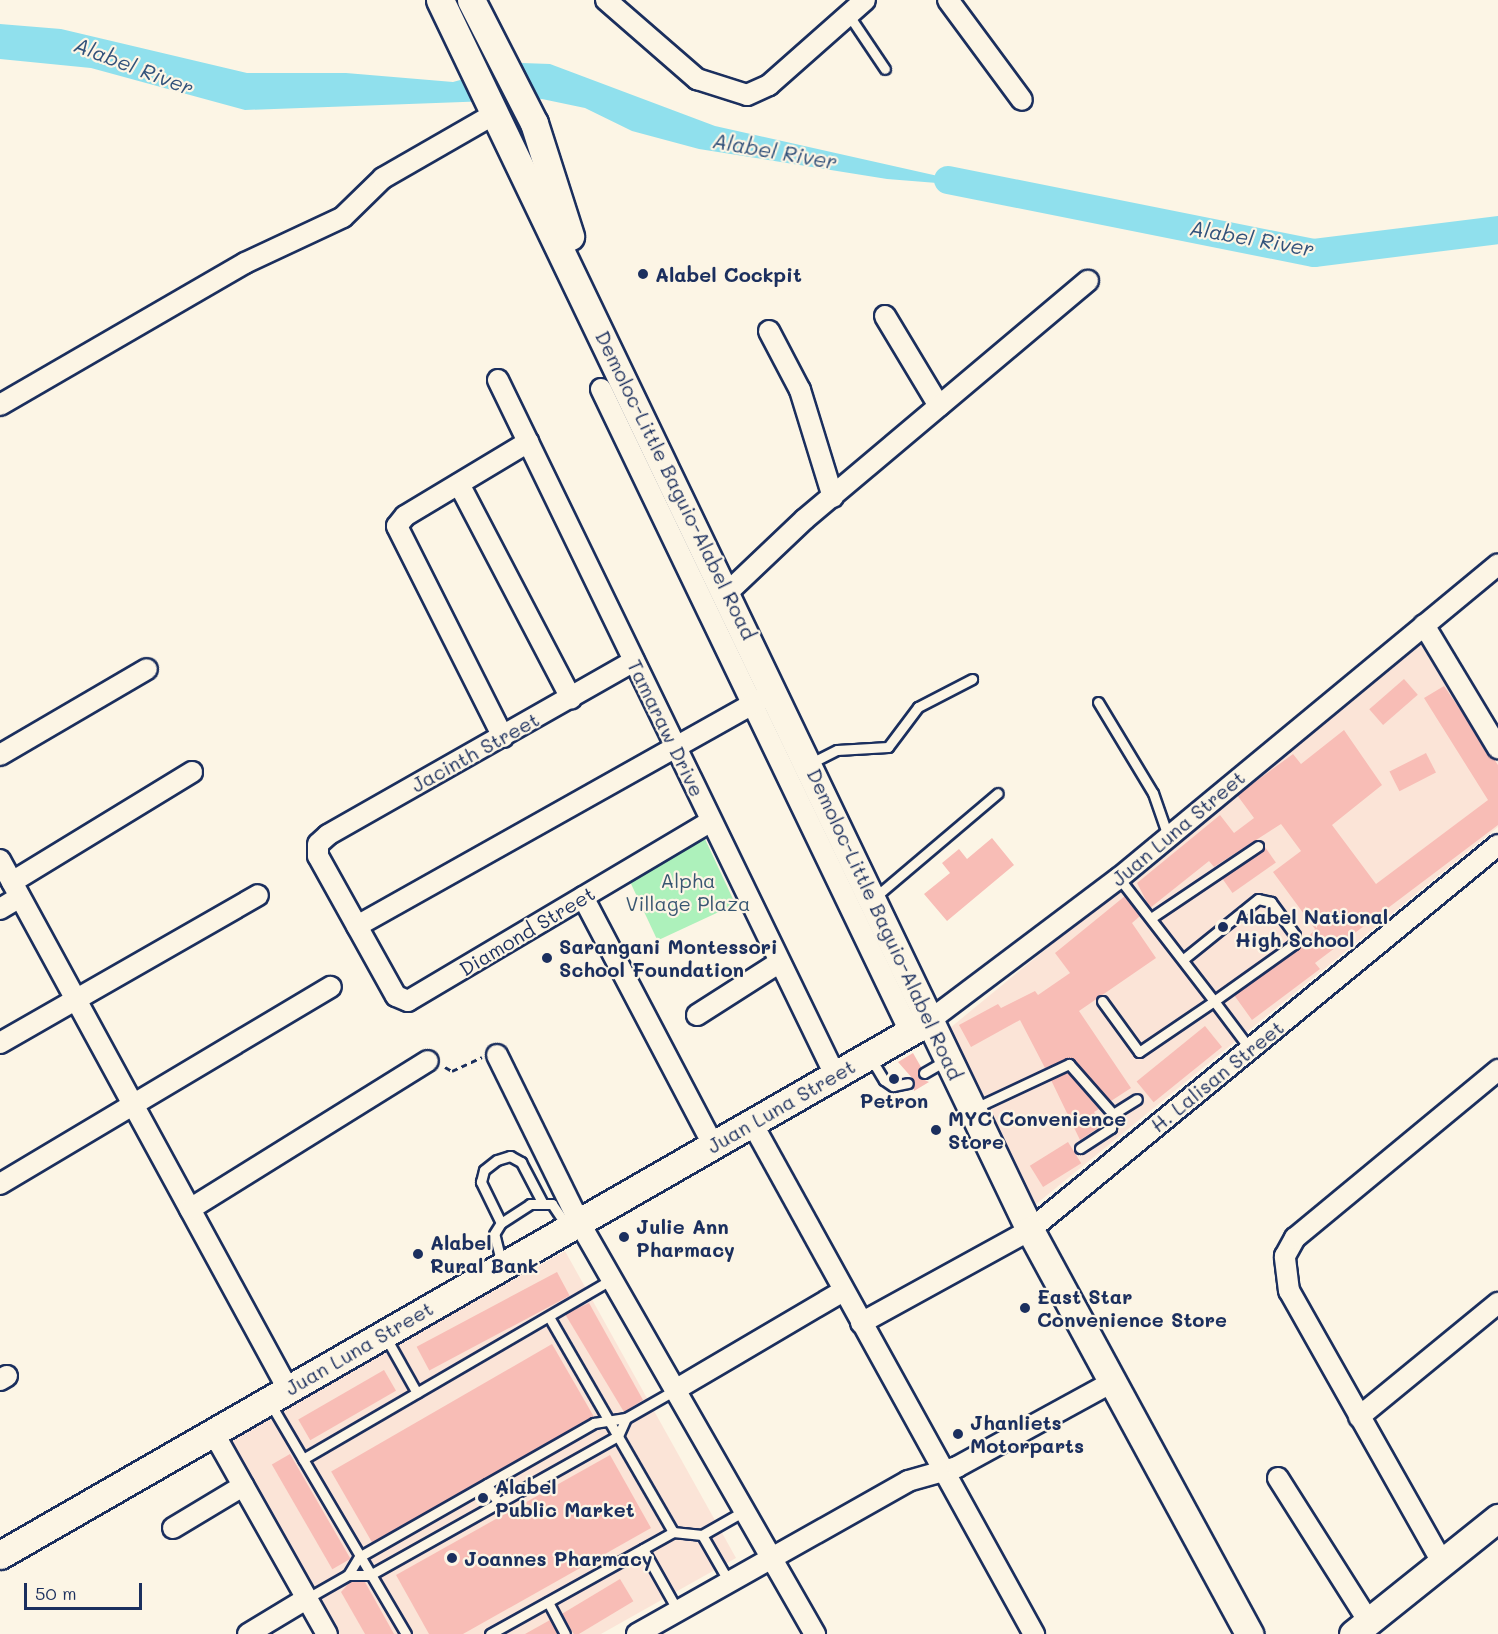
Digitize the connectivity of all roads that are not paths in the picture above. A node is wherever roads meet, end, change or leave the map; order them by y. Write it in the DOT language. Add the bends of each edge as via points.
graph roads {
  1 [pos="440,0"];
  2 [pos="471,0"];
  3 [pos="606,0"];
  4 [pos="865,0"];
  5 [pos="948,0"];
  6 [pos="849,14"];
  7 [pos="885,69"];
  8 [pos="1022,100"];
  9 [pos="494,109"];
  10 [pos="1088,281"];
  11 [pos="587,301"];
  12 [pos="885,316"];
  13 [pos="769,331"];
  14 [pos="498,380"];
  15 [pos="601,389"];
  16 [pos="0,405"];
  17 [pos="939,406"];
  18 [pos="528,442"];
  19 [pos="459,484"];
  20 [pos="833,497"];
  21 [pos="1498,564"];
  22 [pos="728,592"];
  23 [pos="1424,625"];
  24 [pos="634,661"];
  25 [pos="147,669"];
  26 [pos="972,679"];
  27 [pos="775,692"];
  28 [pos="571,698"];
  29 [pos="1098,702"];
  30 [pos="751,705"];
  31 [pos="503,736"];
  32 [pos="675,748"];
  33 [pos="1498,748"];
  34 [pos="0,755"];
  35 [pos="809,765"];
  36 [pos="192,772"];
  37 [pos="998,793"];
  38 [pos="711,820"];
  39 [pos="1168,836"];
  40 [pos="1498,845"];
  41 [pos="1258,846"];
  42 [pos="0,860"];
  43 [pos="1119,878"];
  44 [pos="16,890"];
  45 [pos="258,895"];
  46 [pos="583,897"];
  47 [pos="872,899"];
  48 [pos="0,909"];
  49 [pos="1151,918"];
  50 [pos="357,927"];
  51 [pos="1185,958"];
  52 [pos="780,962"];
  53 [pos="332,987"];
  54 [pos="76,1001"];
  55 [pos="1102,1001"];
  56 [pos="1214,1001"];
  57 [pos="697,1015"];
  58 [pos="919,1027"];
  59 [pos="0,1043"];
  60 [pos="1250,1049"];
  61 [pos="497,1055"];
  62 [pos="869,1055"];
  63 [pos="948,1059"];
  64 [pos="428,1061"];
  65 [pos="1498,1070"];
  66 [pos="924,1073"];
  67 [pos="835,1075"];
  68 [pos="908,1083"];
  69 [pos="1137,1099"];
  70 [pos="133,1106"];
  71 [pos="973,1108"];
  72 [pos="1113,1114"];
  73 [pos="752,1123"];
  74 [pos="713,1145"];
  75 [pos="1080,1148"];
  76 [pos="0,1184"];
  77 [pos="542,1202"];
  78 [pos="189,1209"];
  79 [pos="570,1218"];
  80 [pos="501,1223"];
  81 [pos="1030,1230"];
  82 [pos="502,1266"];
  83 [pos="612,1279"];
  84 [pos="843,1291"];
  85 [pos="1498,1303"];
  86 [pos="549,1317"];
  87 [pos="861,1323"];
  88 [pos="383,1334"];
  89 [pos="1112,1382"];
  90 [pos="675,1390"];
  91 [pos="417,1393"];
  92 [pos="278,1395"];
  93 [pos="607,1417"];
  94 [pos="1359,1417"];
  95 [pos="626,1418"];
  96 [pos="213,1432"];
  97 [pos="618,1436"];
  98 [pos="303,1459"];
  99 [pos="942,1472"];
  100 [pos="1278,1478"];
  101 [pos="487,1484"];
  102 [pos="243,1486"];
  103 [pos="498,1503"];
  104 [pos="744,1511"];
  105 [pos="1498,1518"];
  106 [pos="173,1528"];
  107 [pos="673,1532"];
  108 [pos="702,1535"];
  109 [pos="643,1549"];
  110 [pos="0,1554"];
  111 [pos="359,1557"];
  112 [pos="771,1558"];
  113 [pos="1442,1563"];
  114 [pos="348,1575"];
  115 [pos="370,1575"];
  116 [pos="729,1582"];
  117 [pos="306,1599"];
  118 [pos="548,1602"];
  119 [pos="678,1611"];
  120 [pos="1361,1628"];
  121 [pos="248,1634"];
  122 [pos="327,1634"];
  123 [pos="406,1634"];
  124 [pos="490,1634"];
  125 [pos="565,1634"];
  126 [pos="638,1634"];
  127 [pos="815,1634"];
  128 [pos="1034,1634"];
  129 [pos="1249,1634"];
  1 -- 9 [label="main road, Demoloc-Little Baguio-Alabel Road"];
  2 -- 11 [label="main road, Demoloc-Little Baguio-Alabel Road" via="528,110 554,179"];
  3 -- 6 [label="street" via="697,79 747,95 769,85"];
  4 -- 6 [label="street"];
  5 -- 8 [label="street"];
  6 -- 7 [label="lane"];
  9 -- 11 [label="main road, Demoloc-Little Baguio-Alabel Road"];
  9 -- 16 [label="street" via="383,178 343,217 245,263"];
  10 -- 17 [label="street"];
  11 -- 22 [label="main road, Demoloc-Little Baguio-Alabel Road"];
  12 -- 17 [label="street"];
  13 -- 20 [label="street" via="800,390"];
  14 -- 18 [label="street, Tamaraw Drive"];
  15 -- 30 [label="street"];
  17 -- 20 [label="street"];
  18 -- 19 [label="street"];
  18 -- 24 [label="street, Tamaraw Drive"];
  19 -- 28 [label="street"];
  19 -- 31 [label="street" via="405,516 397,534"];
  20 -- 22 [label="street"];
  21 -- 23 [label="street, Juan Luna Street"];
  22 -- 27 [label="main road, Demoloc-Little Baguio-Alabel Road"];
  23 -- 33 [label="street"];
  23 -- 39 [label="street, Juan Luna Street"];
  24 -- 28 [label="street, Jacinth Street"];
  24 -- 32 [label="street, Tamaraw Drive"];
  25 -- 34 [label="street"];
  26 -- 35 [label="lane" via="918,707 900,738 888,747 837,750"];
  27 -- 30 [label="street"];
  27 -- 35 [label="main road, Demoloc-Little Baguio-Alabel Road"];
  28 -- 31 [label="street, Jacinth Street"];
  29 -- 39 [label="lane" via="1153,792"];
  30 -- 32 [label="street"];
  30 -- 58 [label="street"];
  31 -- 50 [label="street, Jacinth Street" via="318,844 318,856"];
  32 -- 38 [label="street, Tamaraw Drive"];
  32 -- 50 [label="street"];
  35 -- 47 [label="main road, Demoloc-Little Baguio-Alabel Road"];
  36 -- 44 [label="street"];
  37 -- 47 [label="lane"];
  38 -- 46 [label="street, Diamond Street"];
  38 -- 52 [label="street, Tamaraw Drive"];
  39 -- 43 [label="street, Juan Luna Street"];
  40 -- 60 [label="street, H. Lalisan Street"];
  41 -- 49 [label="lane"];
  42 -- 44 [label="street"];
  43 -- 49 [label="lane"];
  43 -- 58 [label="street, Juan Luna Street"];
  44 -- 48 [label="street"];
  44 -- 54 [label="street"];
  45 -- 54 [label="street"];
  46 -- 50 [label="street, Diamond Street" via="404,1001"];
  46 -- 74 [label="street"];
  47 -- 58 [label="main road, Demoloc-Little Baguio-Alabel Road"];
  49 -- 51 [label="lane"];
  51 -- 56 [label="lane"];
  51 -- 56 [label="lane" via="1258,899 1271,902 1283,916 1294,944"];
  52 -- 57 [label="street"];
  52 -- 67 [label="street, Tamaraw Drive"];
  53 -- 70 [label="street"];
  54 -- 59 [label="street"];
  54 -- 70 [label="street"];
  55 -- 56 [label="lane" via="1139,1052"];
  56 -- 60 [label="lane"];
  58 -- 62 [label="main road, Juan Luna Street"];
  58 -- 63 [label="main road, Demoloc-Little Baguio-Alabel Road"];
  60 -- 81 [label="street, H. Lalisan Street"];
  61 -- 79 [label="street"];
  62 -- 67 [label="main road, Juan Luna Street"];
  62 -- 68 [label="lane" via="884,1080 893,1086"];
  63 -- 66 [label="lane"];
  63 -- 71 [label="main road, Demoloc-Little Baguio-Alabel Road"];
  64 -- 78 [label="street"];
  65 -- 94 [label="street" via="1295,1238 1285,1256 1289,1291"];
  67 -- 73 [label="main road, Juan Luna Street"];
  69 -- 72 [label="lane"];
  70 -- 76 [label="street"];
  70 -- 78 [label="street"];
  71 -- 72 [label="lane" via="1069,1064"];
  71 -- 81 [label="main road, Demoloc-Little Baguio-Alabel Road"];
  72 -- 75 [label="lane" via="1111,1128"];
  73 -- 74 [label="main road, Juan Luna Street"];
  73 -- 84 [label="street"];
  74 -- 79 [label="main road, Juan Luna Street"];
  77 -- 79 [label="lane"];
  77 -- 80 [label="lane"];
  77 -- 80 [label="lane" via="521,1162 510,1156 497,1160 484,1170 481,1182"];
  78 -- 92 [label="street"];
  79 -- 82 [label="main road, Juan Luna Street"];
  79 -- 83 [label="street"];
  80 -- 82 [label="lane" via="494,1249"];
  81 -- 87 [label="street, H. Lalisan Street"];
  81 -- 89 [label="main road, Demoloc-Little Baguio-Alabel Road"];
  82 -- 88 [label="main road, Juan Luna Street"];
  83 -- 86 [label="lane"];
  83 -- 90 [label="street"];
  84 -- 87 [label="street"];
  84 -- 90 [label="street"];
  85 -- 94 [label="street"];
  86 -- 91 [label="lane"];
  86 -- 93 [label="lane"];
  87 -- 99 [label="street"];
  88 -- 91 [label="lane"];
  88 -- 92 [label="main road, Juan Luna Street"];
  89 -- 99 [label="street"];
  89 -- 129 [label="main road, Demoloc-Little Baguio-Alabel Road"];
  90 -- 95 [label="lane"];
  90 -- 104 [label="street"];
  91 -- 98 [label="lane"];
  92 -- 96 [label="main road, Juan Luna Street"];
  92 -- 98 [label="lane"];
  93 -- 95 [label="lane"];
  93 -- 97 [label="lane"];
  93 -- 101 [label="lane"];
  94 -- 113 [label="street"];
  95 -- 97 [label="lane"];
  96 -- 102 [label="street"];
  96 -- 110 [label="main road, Juan Luna Street"];
  97 -- 103 [label="lane"];
  97 -- 107 [label="lane"];
  98 -- 111 [label="lane"];
  99 -- 112 [label="street" via="908,1481"];
  99 -- 128 [label="street"];
  100 -- 120 [label="street"];
  101 -- 103 [label="lane"];
  101 -- 111 [label="lane"];
  102 -- 106 [label="street"];
  102 -- 117 [label="street"];
  103 -- 115 [label="lane"];
  104 -- 108 [label="lane"];
  104 -- 112 [label="street"];
  105 -- 113 [label="main road"];
  107 -- 108 [label="lane"];
  107 -- 109 [label="lane"];
  108 -- 116 [label="lane"];
  109 -- 118 [label="lane"];
  109 -- 119 [label="lane"];
  111 -- 114 [label="lane"];
  111 -- 115 [label="lane"];
  112 -- 116 [label="street"];
  112 -- 127 [label="street"];
  113 -- 120 [label="main road"];
  114 -- 115 [label="lane"];
  114 -- 117 [label="lane"];
  115 -- 123 [label="lane"];
  116 -- 119 [label="street"];
  117 -- 121 [label="street"];
  117 -- 122 [label="street"];
  118 -- 124 [label="lane"];
  118 -- 125 [label="lane"];
  119 -- 126 [label="street"];
}
